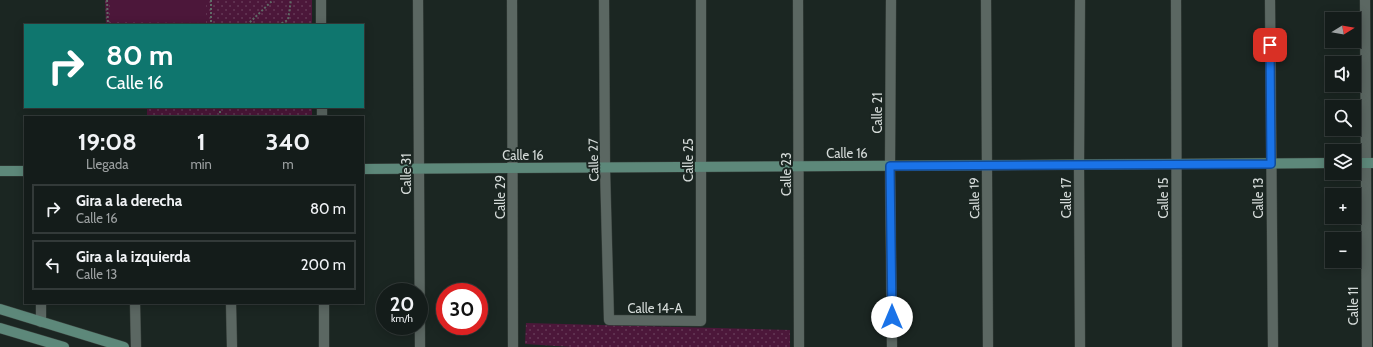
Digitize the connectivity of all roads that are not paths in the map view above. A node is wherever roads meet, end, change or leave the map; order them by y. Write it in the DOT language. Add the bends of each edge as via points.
graph roads {
  1 [pos="321,0"];
  2 [pos="418,0"];
  3 [pos="512,0"];
  4 [pos="604,0"];
  5 [pos="701,0"];
  6 [pos="798,0"];
  7 [pos="891,0"];
  8 [pos="986,0"];
  9 [pos="1080,0"];
  10 [pos="1176,0"];
  11 [pos="1270,0"];
  12 [pos="1365,0"];
  13 [pos="321,24"];
  14 [pos="1325,163"];
  15 [pos="1369,163"];
  16 [pos="1176,164"];
  17 [pos="1271,164"];
  18 [pos="987,165"];
  19 [pos="1079,165"];
  20 [pos="800,166"];
  21 [pos="890,166"];
  22 [pos="701,167"];
  23 [pos="513,168"];
  24 [pos="605,168"];
  25 [pos="364,169"];
  26 [pos="419,169"];
  27 [pos="0,171"];
  28 [pos="24,171"];
  29 [pos="41,304"];
  30 [pos="135,304"];
  31 [pos="231,304"];
  32 [pos="324,304"];
  33 [pos="0,309"];
  34 [pos="609,320"];
  35 [pos="701,321"];
  36 [pos="41,322"];
  37 [pos="0,328"];
  38 [pos="64,347"];
  39 [pos="124,347"];
  40 [pos="136,347"];
  41 [pos="232,347"];
  42 [pos="324,347"];
  43 [pos="420,347"];
  44 [pos="513,347"];
  45 [pos="799,347"];
  46 [pos="892,347"];
  47 [pos="988,347"];
  48 [pos="1080,347"];
  49 [pos="1177,347"];
  50 [pos="1272,347"];
  51 [pos="1367,347"];
  1 -- 13 [label="street"];
  2 -- 26 [label="street, Calle 31"];
  3 -- 23 [label="street, Calle 29"];
  4 -- 24 [label="street, Calle 27"];
  5 -- 22 [label="street, Calle 25"];
  6 -- 20 [label="street, Calle 23"];
  7 -- 21 [label="street, Calle 21"];
  8 -- 18 [label="street, Calle 19"];
  9 -- 19 [label="street, Calle 17"];
  10 -- 16 [label="street, Calle 15"];
  11 -- 17 [label="street, Calle 13"];
  12 -- 15 [label="street, Calle 11"];
  14 -- 17 [label="street, Calle 16"];
  15 -- 51 [label="street, Calle 11"];
  16 -- 17 [label="street, Calle 16"];
  16 -- 19 [label="street, Calle 16"];
  16 -- 49 [label="street, Calle 15"];
  17 -- 50 [label="street, Calle 13"];
  18 -- 19 [label="street, Calle 16"];
  18 -- 21 [label="street, Calle 16"];
  18 -- 47 [label="street, Calle 19"];
  19 -- 48 [label="street, Calle 17"];
  20 -- 21 [label="street, Calle 16"];
  20 -- 22 [label="street, Calle 16"];
  20 -- 45 [label="street, Calle 23"];
  21 -- 46 [label="street, Calle 21"];
  22 -- 24 [label="street, Calle 16"];
  22 -- 35 [label="street, Calle 25"];
  23 -- 24 [label="street, Calle 16"];
  23 -- 26 [label="street, Calle 16"];
  23 -- 44 [label="street, Calle 29"];
  24 -- 34 [label="street, Calle 27"];
  25 -- 26 [label="street, Calle 16"];
  26 -- 43 [label="street, Calle 31"];
  27 -- 28 [label="street"];
  29 -- 36 [label="street"];
  30 -- 40 [label="street"];
  31 -- 41 [label="street"];
  32 -- 42 [label="street"];
  33 -- 36 [label="street"];
  34 -- 35 [label="street, Calle 14-A"];
  36 -- 39 [label="street"];
  37 -- 38 [label="street"];
}
